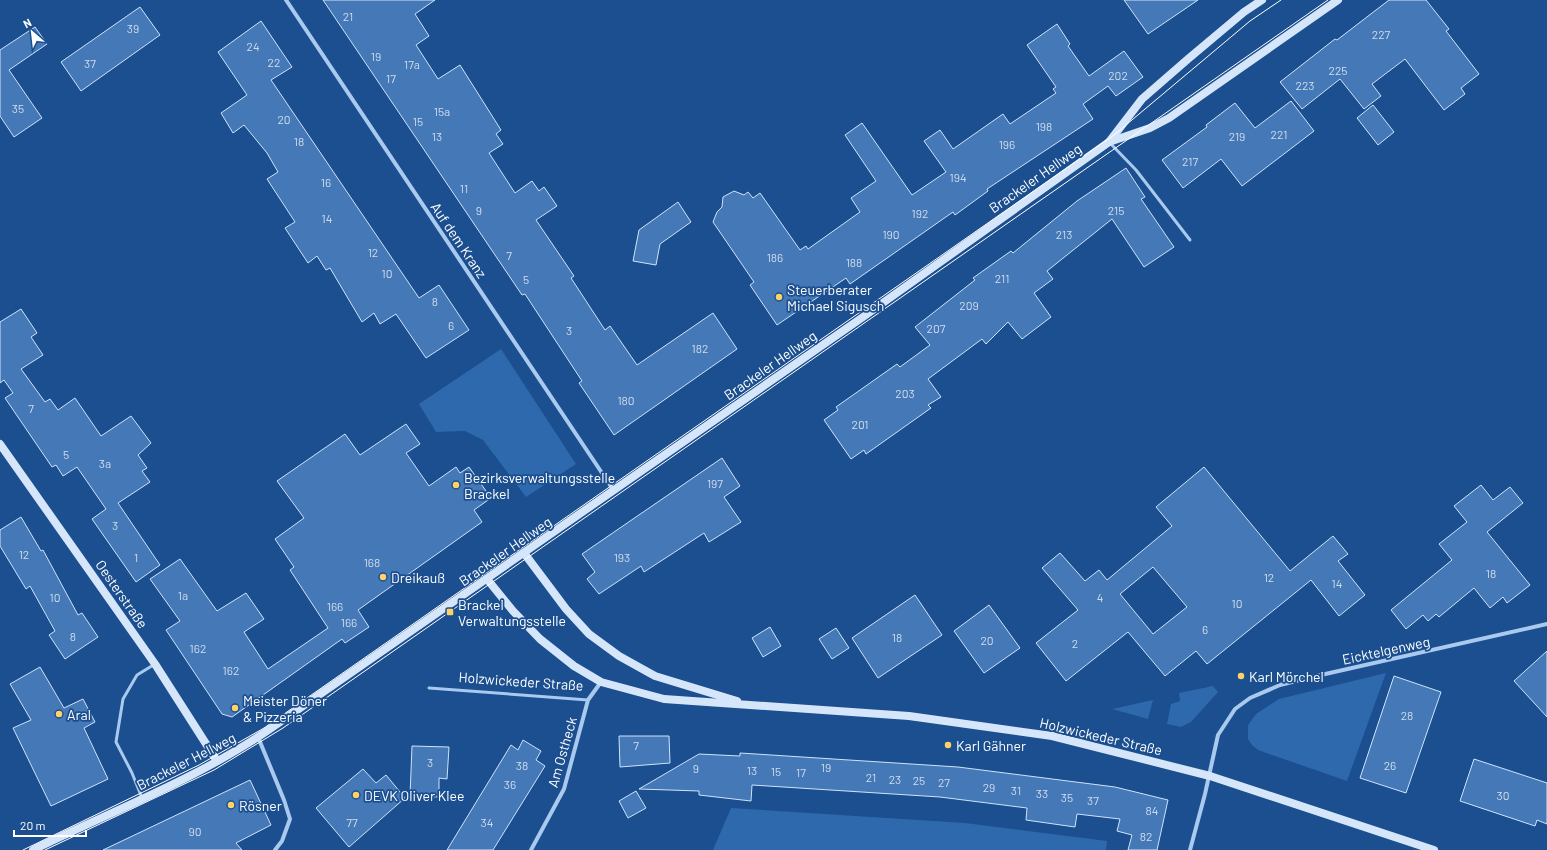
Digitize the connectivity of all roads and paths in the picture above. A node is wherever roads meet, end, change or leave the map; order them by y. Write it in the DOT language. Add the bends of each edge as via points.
graph roads {
  1 [pos="286,0"];
  2 [pos="1262,0"];
  3 [pos="1338,0"];
  4 [pos="1108,142"];
  5 [pos="1190,240"];
  6 [pos="0,444"];
  7 [pos="614,491"];
  8 [pos="524,554"];
  9 [pos="487,579"];
  10 [pos="1547,624"];
  11 [pos="155,664"];
  12 [pos="601,682"];
  13 [pos="430,688"];
  14 [pos="588,700"];
  15 [pos="751,706"];
  16 [pos="258,737"];
  17 [pos="217,761"];
  18 [pos="1210,776"];
  19 [pos="142,798"];
  20 [pos="33,850"];
  21 [pos="275,850"];
  22 [pos="531,850"];
  23 [pos="1190,850"];
  24 [pos="1434,850"];
  1 -- 7 [label="street, Auf dem Kranz"];
  2 -- 4 [label="main road, Brackeler Hellweg" via="1227,26 1142,99"];
  3 -- 4 [label="main road, Brackeler Hellweg" via="1169,118 1150,128"];
  4 -- 5 [label="lane" via="1136,170"];
  4 -- 7 [label="main road, Brackeler Hellweg"];
  6 -- 11 [label="main road, Oesterstraße"];
  7 -- 8 [label="main road, Brackeler Hellweg"];
  8 -- 9 [label="main road, Brackeler Hellweg"];
  8 -- 15 [label="main road, Holzwickeder Straße" via="566,609 589,634 619,656 655,676"];
  9 -- 12 [label="main road, Holzwickeder Straße" via="512,611 540,639 574,666"];
  9 -- 16 [label="main road, Brackeler Hellweg"];
  10 -- 18 [label="street, Eicktelgenweg" via="1312,677 1280,685 1250,698 1235,709 1218,735"];
  11 -- 17 [label="main road, Oesterstraße"];
  11 -- 19 [label="lane" via="137,675 123,699 116,742"];
  12 -- 14 [label="street, Holzwickeder Straße"];
  12 -- 15 [label="main road, Holzwickeder Straße" via="664,699"];
  13 -- 14 [label="lane, Holzwickeder Straße"];
  14 -- 22 [label="street, Am Ostheck" via="564,789"];
  15 -- 18 [label="main road, Holzwickeder Straße" via="909,716 1052,736"];
  16 -- 17 [label="main road, Brackeler Hellweg"];
  16 -- 21 [label="street" via="290,820 282,841"];
  17 -- 19 [label="main road, Brackeler Hellweg"];
  18 -- 23 [label="street, Eicktelgenweg"];
  18 -- 24 [label="main road, Holzwickeder Straße"];
  19 -- 20 [label="main road, Brackeler Hellweg"];
}
